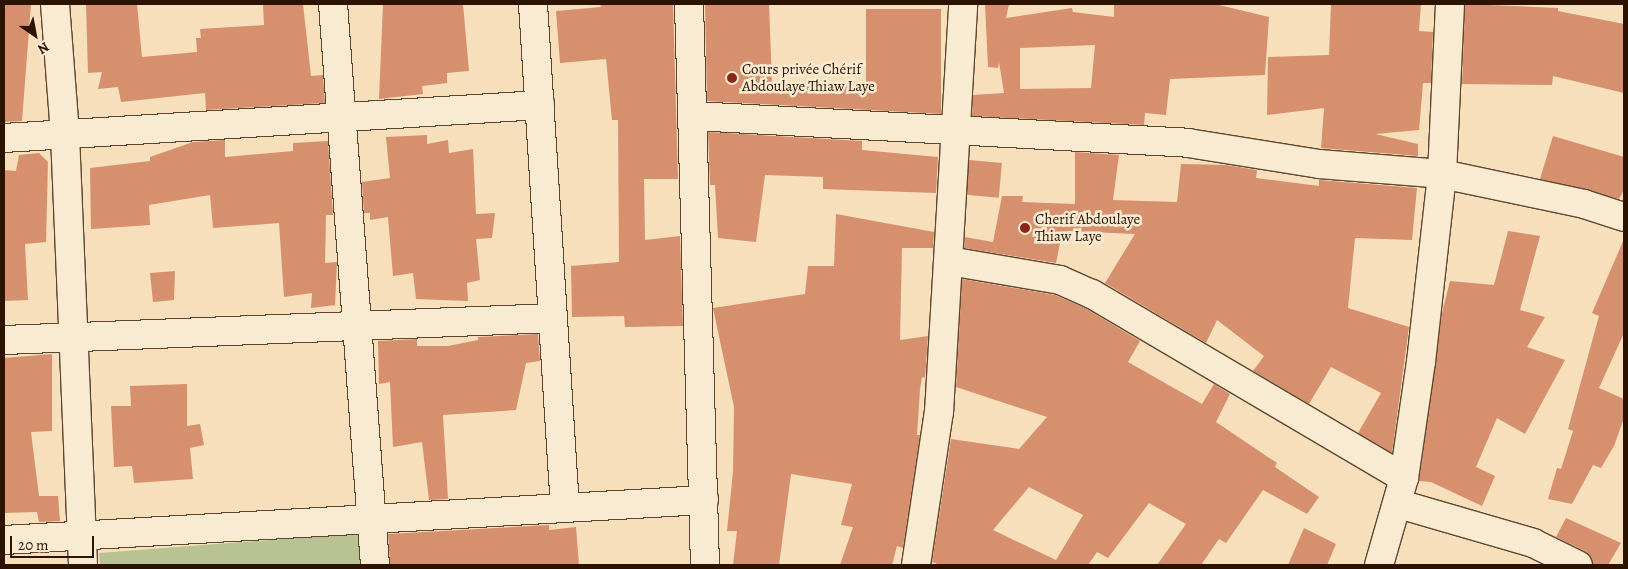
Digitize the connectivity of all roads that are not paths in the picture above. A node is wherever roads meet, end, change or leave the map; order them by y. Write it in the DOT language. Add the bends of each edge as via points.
graph roads {
  1 [pos="55,4"];
  2 [pos="333,4"];
  3 [pos="533,4"];
  4 [pos="689,4"];
  5 [pos="962,4"];
  6 [pos="1450,4"];
  7 [pos="540,105"];
  8 [pos="694,116"];
  9 [pos="342,118"];
  10 [pos="957,128"];
  11 [pos="65,134"];
  12 [pos="4,138"];
  13 [pos="1442,174"];
  14 [pos="1624,217"];
  15 [pos="949,261"];
  16 [pos="553,318"];
  17 [pos="357,326"];
  18 [pos="73,337"];
  19 [pos="4,340"];
  20 [pos="1402,491"];
  21 [pos="704,500"];
  22 [pos="565,508"];
  23 [pos="372,519"];
  24 [pos="81,535"];
  25 [pos="4,540"];
  26 [pos="920,564"];
  27 [pos="83,565"];
  28 [pos="375,565"];
  29 [pos="705,565"];
  30 [pos="1379,565"];
  31 [pos="1578,565"];
  1 -- 11 [label="street"];
  2 -- 9 [label="street"];
  3 -- 7 [label="street"];
  4 -- 8 [label="street"];
  5 -- 10 [label="street"];
  6 -- 13 [label="street"];
  7 -- 9 [label="street"];
  7 -- 16 [label="street"];
  8 -- 10 [label="street"];
  8 -- 21 [label="street"];
  9 -- 11 [label="street"];
  9 -- 17 [label="street"];
  10 -- 13 [label="street" via="1188,142 1319,164"];
  10 -- 15 [label="street"];
  11 -- 12 [label="street"];
  11 -- 18 [label="street"];
  13 -- 14 [label="street" via="1584,204"];
  13 -- 20 [label="street" via="1421,362"];
  15 -- 20 [label="street" via="1060,280 1092,294"];
  15 -- 26 [label="street" via="937,440"];
  16 -- 17 [label="street"];
  16 -- 22 [label="street"];
  17 -- 18 [label="street"];
  17 -- 23 [label="street"];
  18 -- 19 [label="street"];
  18 -- 24 [label="street"];
  20 -- 30 [label="street"];
  20 -- 31 [label="street" via="1533,543"];
  21 -- 22 [label="street"];
  21 -- 29 [label="street"];
  22 -- 23 [label="street"];
  23 -- 24 [label="street"];
  23 -- 28 [label="street"];
  24 -- 25 [label="street"];
  24 -- 27 [label="street"];
}
